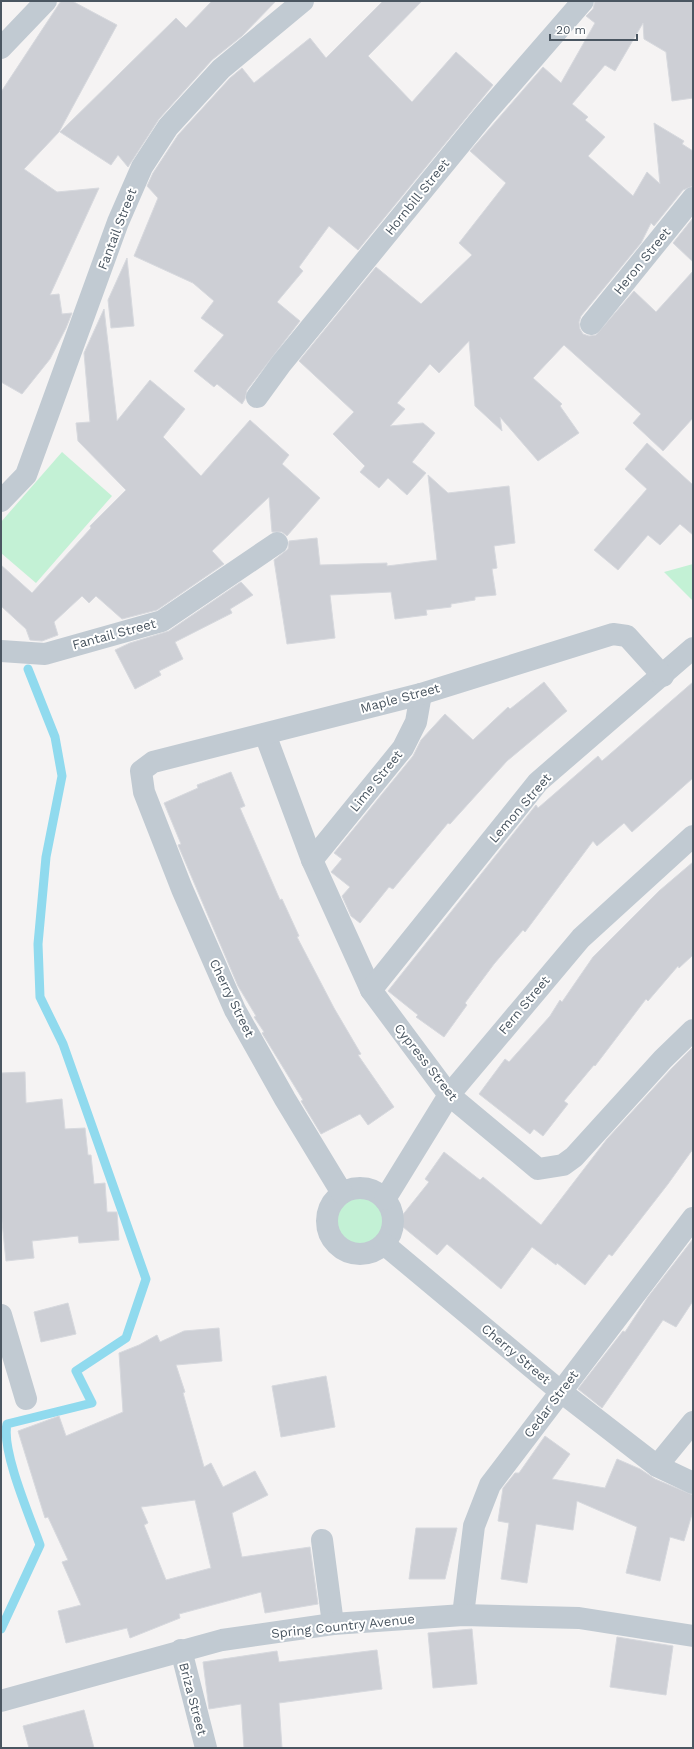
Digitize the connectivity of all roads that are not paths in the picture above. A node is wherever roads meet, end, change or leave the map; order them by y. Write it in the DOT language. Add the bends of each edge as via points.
graph roads {
  1 [pos="46,1"];
  2 [pos="303,1"];
  3 [pos="583,1"];
  4 [pos="1,48"];
  5 [pos="693,198"];
  6 [pos="591,324"];
  7 [pos="257,397"];
  8 [pos="1,501"];
  9 [pos="277,543"];
  10 [pos="693,648"];
  11 [pos="1,652"];
  12 [pos="662,676"];
  13 [pos="421,694"];
  14 [pos="265,734"];
  15 [pos="144,792"];
  16 [pos="693,836"];
  17 [pos="312,860"];
  18 [pos="371,990"];
  19 [pos="693,1030"];
  20 [pos="449,1095"];
  21 [pos="342,1193"];
  22 [pos="385,1199"];
  23 [pos="693,1218"];
  24 [pos="384,1244"];
  25 [pos="1,1315"];
  26 [pos="560,1391"];
  27 [pos="26,1399"];
  28 [pos="693,1422"];
  29 [pos="657,1466"];
  30 [pos="693,1483"];
  31 [pos="322,1540"];
  32 [pos="463,1614"];
  33 [pos="333,1624"];
  34 [pos="693,1636"];
  35 [pos="181,1650"];
  36 [pos="1,1701"];
  37 [pos="206,1748"];
  1 -- 4 [label="street"];
  2 -- 8 [label="street, Fantail Street" via="221,69 168,127 142,167 118,222 26,475"];
  3 -- 7 [label="street, Hornbill Street" via="484,115"];
  5 -- 6 [label="street, Heron Street"];
  9 -- 11 [label="street, Fantail Street" via="162,621 45,654"];
  10 -- 12 [label="street, Lemon Street"];
  12 -- 13 [label="street, Maple Street" via="627,636 612,634"];
  12 -- 18 [label="street, Lemon Street" via="538,782"];
  13 -- 14 [label="street, Maple Street"];
  13 -- 17 [label="street, Lime Street" via="416,722 403,748"];
  14 -- 15 [label="street, Maple Street" via="153,762 141,771"];
  14 -- 17 [label="street, Cypress Street"];
  15 -- 21 [label="street, Cherry Street" via="182,889 235,1010"];
  16 -- 20 [label="street, Fern Street" via="581,938"];
  17 -- 18 [label="street, Cypress Street"];
  18 -- 20 [label="street, Cypress Street"];
  19 -- 20 [label="street, Cypress Street" via="574,1157 563,1165 538,1169"];
  20 -- 22 [label="street, Fern Street"];
  21 -- 22 [label="street" via="357,1188 372,1190"];
  21 -- 24 [label="street" via="331,1205 327,1220 331,1236 341,1248 355,1254 371,1252"];
  22 -- 24 [label="street" via="392,1214 392,1230"];
  23 -- 26 [label="street, Cedar Street"];
  24 -- 26 [label="street, Cherry Street"];
  25 -- 27 [label="street"];
  26 -- 29 [label="street, Cherry Street"];
  26 -- 32 [label="street, Cedar Street" via="490,1485 474,1526"];
  28 -- 29 [label="street"];
  29 -- 30 [label="street, Cherry Street"];
  31 -- 33 [label="street"];
  32 -- 33 [label="street, Spring Country Avenue"];
  32 -- 34 [label="street, Spring Country Avenue" via="579,1618"];
  33 -- 35 [label="street, Spring Country Avenue" via="222,1640"];
  35 -- 36 [label="street, Spring Country Avenue"];
  35 -- 37 [label="street, Briza Street"];
}
